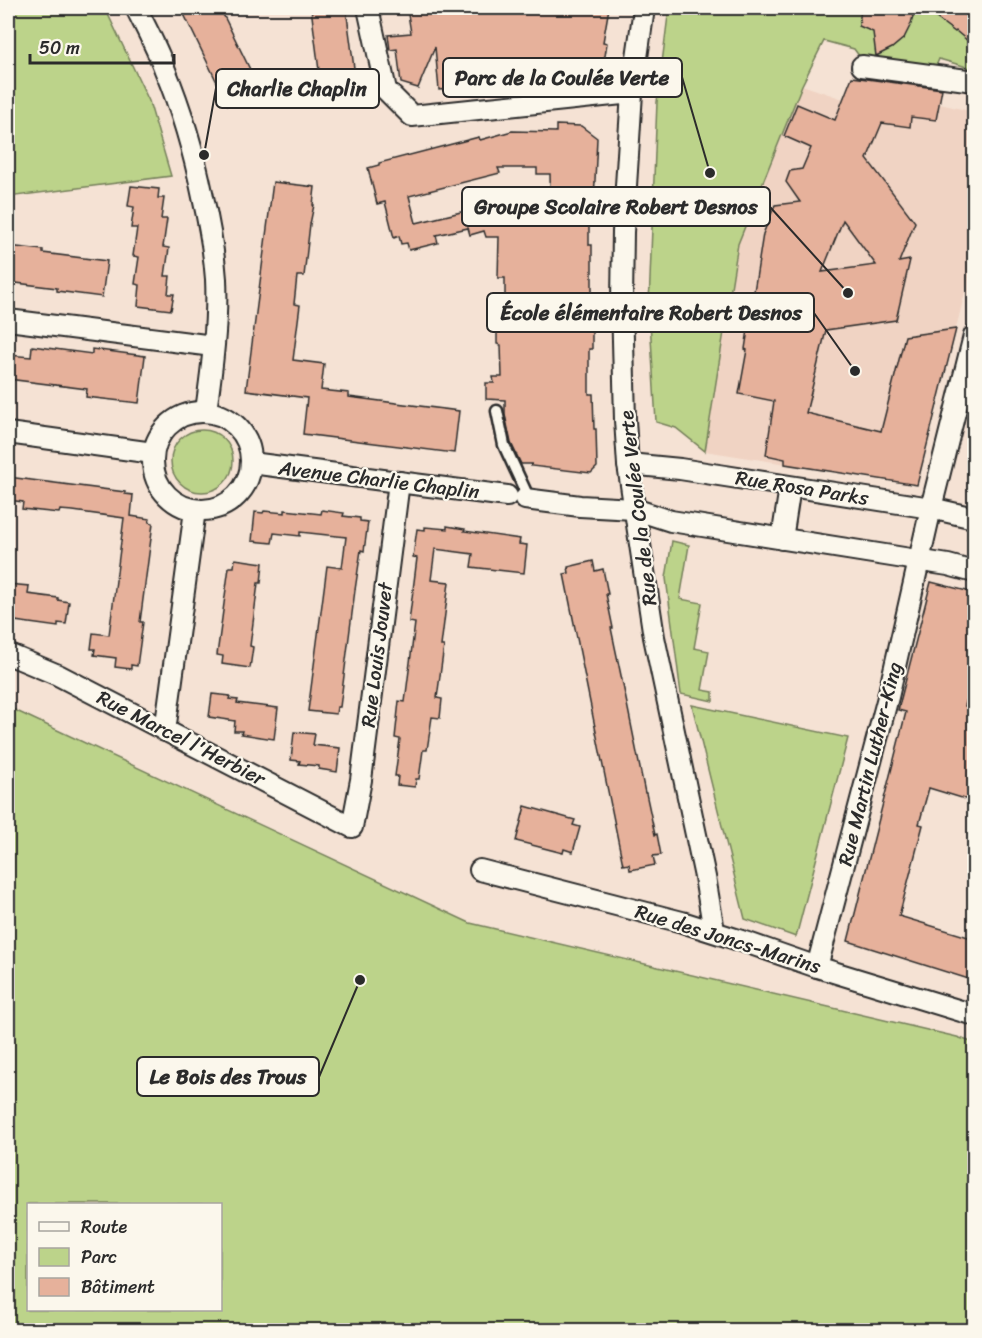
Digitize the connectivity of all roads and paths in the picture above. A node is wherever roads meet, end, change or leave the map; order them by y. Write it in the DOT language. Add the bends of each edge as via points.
graph roads {
  1 [pos="136,8"];
  2 [pos="368,8"];
  3 [pos="644,8"];
  4 [pos="862,66"];
  5 [pos="975,81"];
  6 [pos="632,93"];
  7 [pos="8,320"];
  8 [pos="975,336"];
  9 [pos="213,346"];
  10 [pos="969,382"];
  11 [pos="206,411"];
  12 [pos="497,411"];
  13 [pos="8,433"];
  14 [pos="153,453"];
  15 [pos="251,464"];
  16 [pos="628,465"];
  17 [pos="399,482"];
  18 [pos="790,487"];
  19 [pos="521,498"];
  20 [pos="931,508"];
  21 [pos="634,509"];
  22 [pos="195,510"];
  23 [pos="975,518"];
  24 [pos="782,538"];
  25 [pos="919,561"];
  26 [pos="975,572"];
  27 [pos="8,654"];
  28 [pos="165,731"];
  29 [pos="352,827"];
  30 [pos="480,870"];
  31 [pos="714,931"];
  32 [pos="817,967"];
  33 [pos="975,1015"];
  1 -- 9 [label="street" via="165,69 194,154 216,279"];
  2 -- 6 [label="street" via="386,90 412,116"];
  3 -- 6 [label="street, Rue de la Coulée Verte"];
  4 -- 5 [label="street"];
  6 -- 16 [label="street, Rue de la Coulée Verte" via="622,301"];
  7 -- 9 [label="street"];
  8 -- 10 [label="street, Rue Martin Luther-King"];
  9 -- 11 [label="street"];
  10 -- 20 [label="street, Rue Martin Luther-King"];
  11 -- 14 [label="street" via="177,417 157,439"];
  11 -- 15 [label="street, Avenue Charlie Chaplin" via="221,415 244,434"];
  12 -- 19 [label="lane"];
  13 -- 14 [label="street"];
  14 -- 22 [label="street" via="155,476 167,496"];
  15 -- 17 [label="street, Avenue Charlie Chaplin"];
  15 -- 22 [label="street, Avenue Charlie Chaplin" via="248,479 226,504"];
  16 -- 18 [label="street, Rue Rosa Parks" via="680,469"];
  16 -- 21 [label="street, Rue de la Coulée Verte"];
  17 -- 19 [label="street, Avenue Charlie Chaplin"];
  17 -- 29 [label="street, Rue Louis Jouvet"];
  18 -- 20 [label="street, Rue Rosa Parks"];
  18 -- 24 [label="street"];
  19 -- 21 [label="street, Avenue Charlie Chaplin"];
  20 -- 23 [label="street, Rue Rosa Parks"];
  20 -- 25 [label="street, Rue Martin Luther-King"];
  21 -- 24 [label="street" via="671,520"];
  21 -- 31 [label="street, Rue de la Coulée Verte" via="654,637"];
  22 -- 28 [label="street"];
  24 -- 25 [label="street"];
  25 -- 26 [label="street"];
  25 -- 32 [label="street, Rue Martin Luther-King"];
  27 -- 28 [label="street, Rue Marcel l'Herbier" via="58,675"];
  28 -- 29 [label="street, Rue Marcel l'Herbier"];
  30 -- 31 [label="street, Rue des Joncs-Marins"];
  31 -- 32 [label="street, Rue des Joncs-Marins"];
  32 -- 33 [label="street, Rue des Joncs-Marins"];
}
